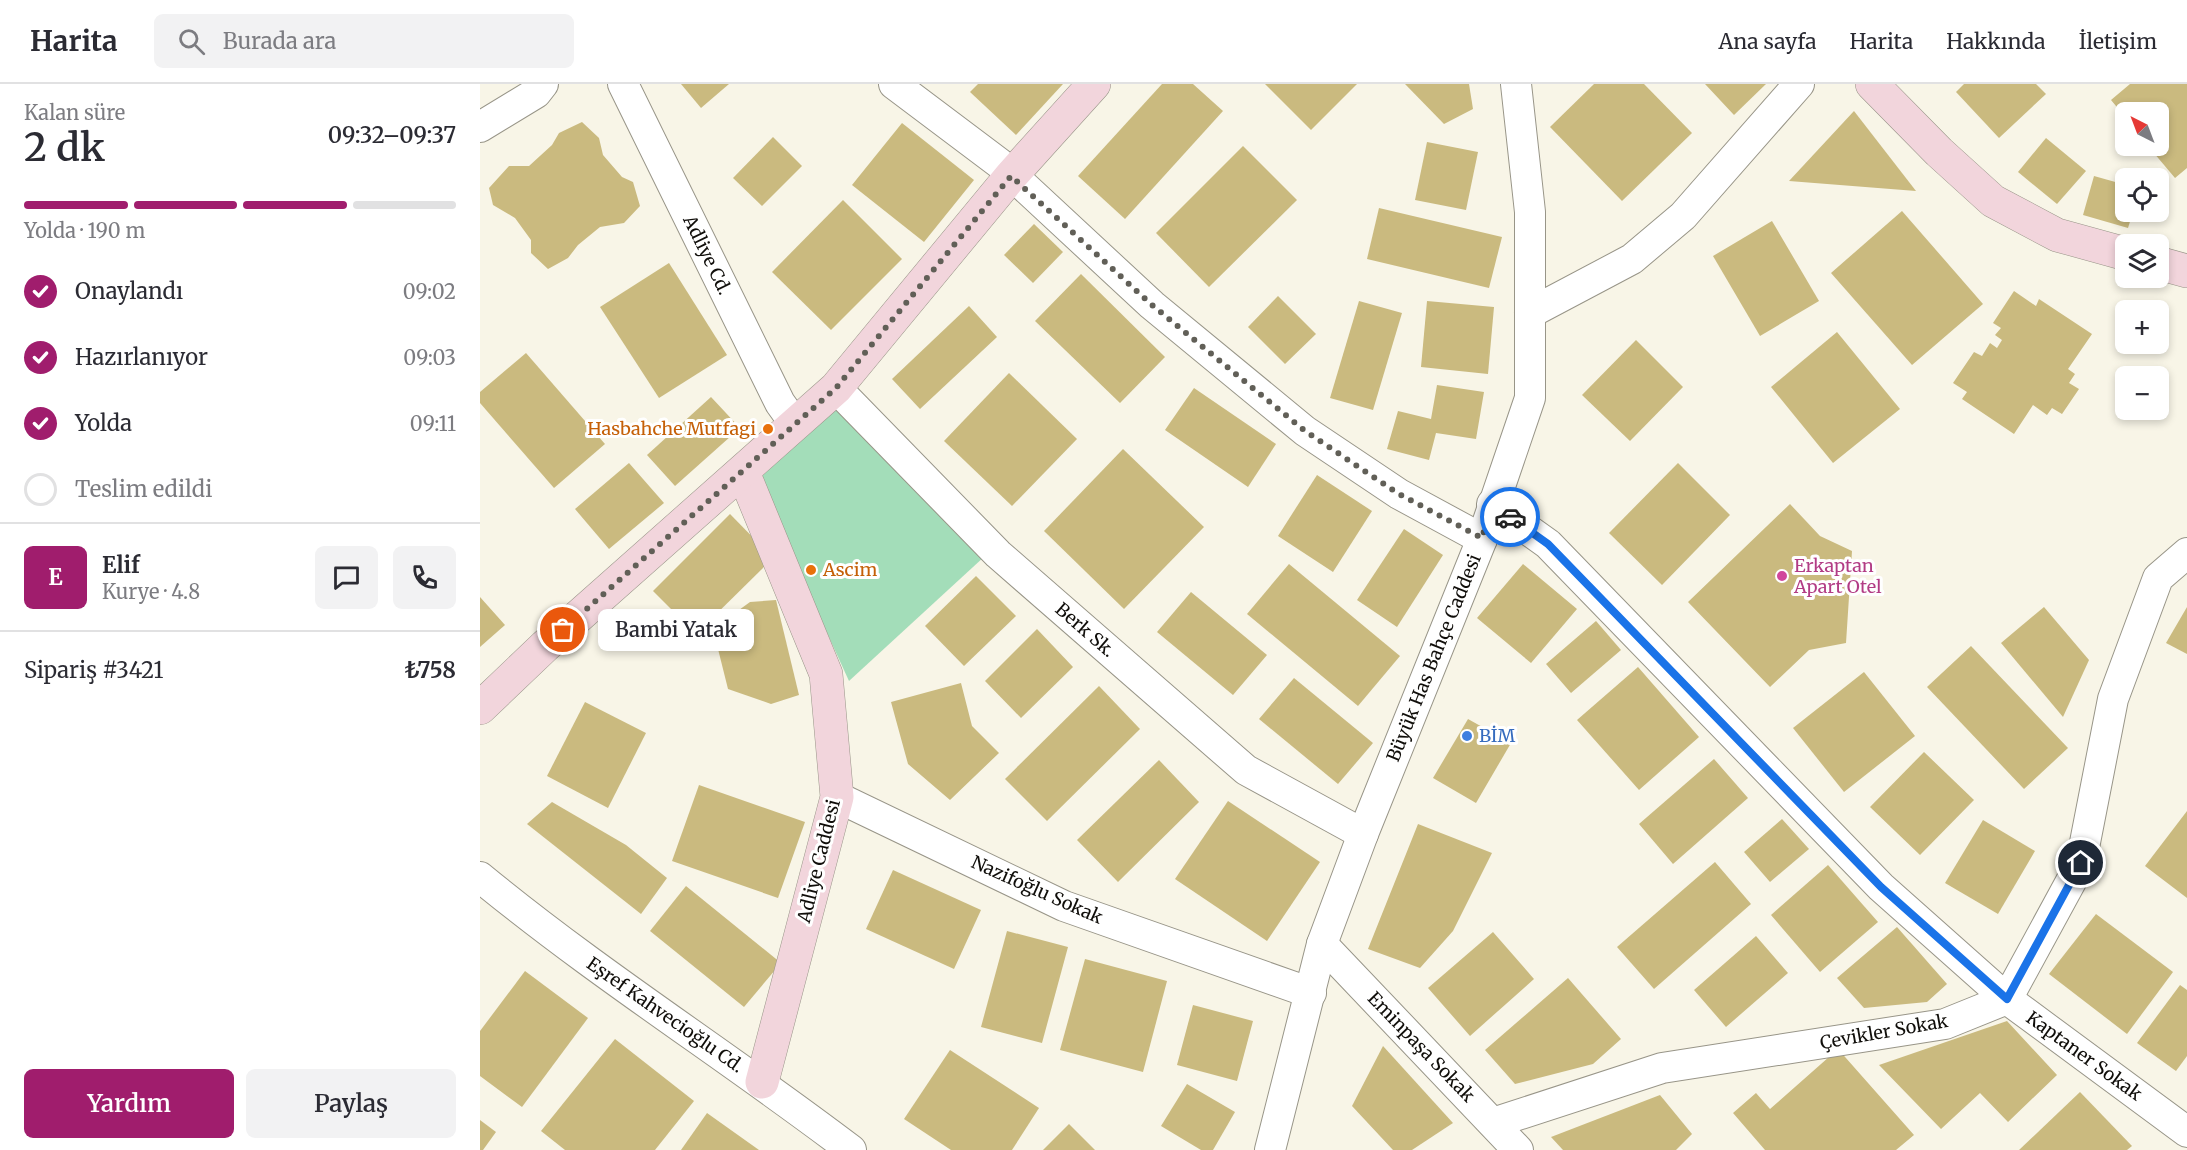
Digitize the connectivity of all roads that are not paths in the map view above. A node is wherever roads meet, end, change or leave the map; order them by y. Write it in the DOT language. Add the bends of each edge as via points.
graph roads {
  1 [pos="623,84"];
  2 [pos="894,84"];
  3 [pos="1094,84"];
  4 [pos="1516,84"];
  5 [pos="1799,84"];
  6 [pos="1872,84"];
  7 [pos="532,87"];
  8 [pos="480,128"];
  9 [pos="1011,176"];
  10 [pos="2115,251"];
  11 [pos="2169,266"];
  12 [pos="2187,271"];
  13 [pos="1530,313"];
  14 [pos="836,388"];
  15 [pos="795,424"];
  16 [pos="742,472"];
  17 [pos="1492,504"];
  18 [pos="1482,538"];
  19 [pos="2187,553"];
  20 [pos="480,708"];
  21 [pos="837,796"];
  22 [pos="1363,834"];
  23 [pos="480,878"];
  24 [pos="1322,944"];
  25 [pos="1311,993"];
  26 [pos="2007,999"];
  27 [pos="762,1082"];
  28 [pos="1493,1123"];
  29 [pos="2187,1132"];
  30 [pos="851,1150"];
  31 [pos="1270,1150"];
  32 [pos="1518,1150"];
  1 -- 15 [label="street, Adliye Cd." via="780,403"];
  2 -- 9 [label="street"];
  3 -- 9 [label="street"];
  4 -- 13 [label="street, Büyük Has Bahçe Caddesi" via="1530,212"];
  5 -- 13 [label="street" via="1683,216 1649,245 1632,259"];
  6 -- 10 [label="street" via="1993,201 2056,236"];
  7 -- 8 [label="street"];
  9 -- 14 [label="street"];
  9 -- 18 [label="street" via="1152,305 1305,431 1399,494"];
  11 -- 12 [label="street"];
  13 -- 17 [label="street, Büyük Has Bahçe Caddesi" via="1530,398"];
  14 -- 15 [label="street"];
  14 -- 22 [label="street, Berk Sk." via="998,554 1246,770"];
  15 -- 16 [label="street"];
  16 -- 20 [label="street"];
  16 -- 21 [label="street, Adliye Caddesi" via="826,674"];
  17 -- 18 [label="street, Büyük Has Bahçe Caddesi"];
  17 -- 26 [label="street, Kaptaner Sokak" via="1548,544 1881,887"];
  18 -- 22 [label="street, Büyük Has Bahçe Caddesi"];
  19 -- 26 [label="street" via="2158,578 2113,699 2081,863"];
  21 -- 25 [label="street, Nazifoğlu Sokak" via="1064,906"];
  21 -- 27 [label="street, Adliye Caddesi"];
  22 -- 24 [label="street, Büyük Has Bahçe Caddesi"];
  23 -- 27 [label="street, Eşref Kahvecioğlu Cd." via="554,938"];
  24 -- 25 [label="street, Büyük Has Bahçe Caddesi"];
  24 -- 28 [label="street, Eminpaşa Sokak"];
  25 -- 31 [label="street, Büyük Has Bahçe Caddesi"];
  26 -- 28 [label="street, Çevikler Sokak" via="1945,1024 1662,1068"];
  26 -- 29 [label="street, Kaptaner Sokak"];
  27 -- 30 [label="street, Eşref Kahvecioğlu Cd."];
  28 -- 32 [label="street, Eminpaşa Sokak"];
}
